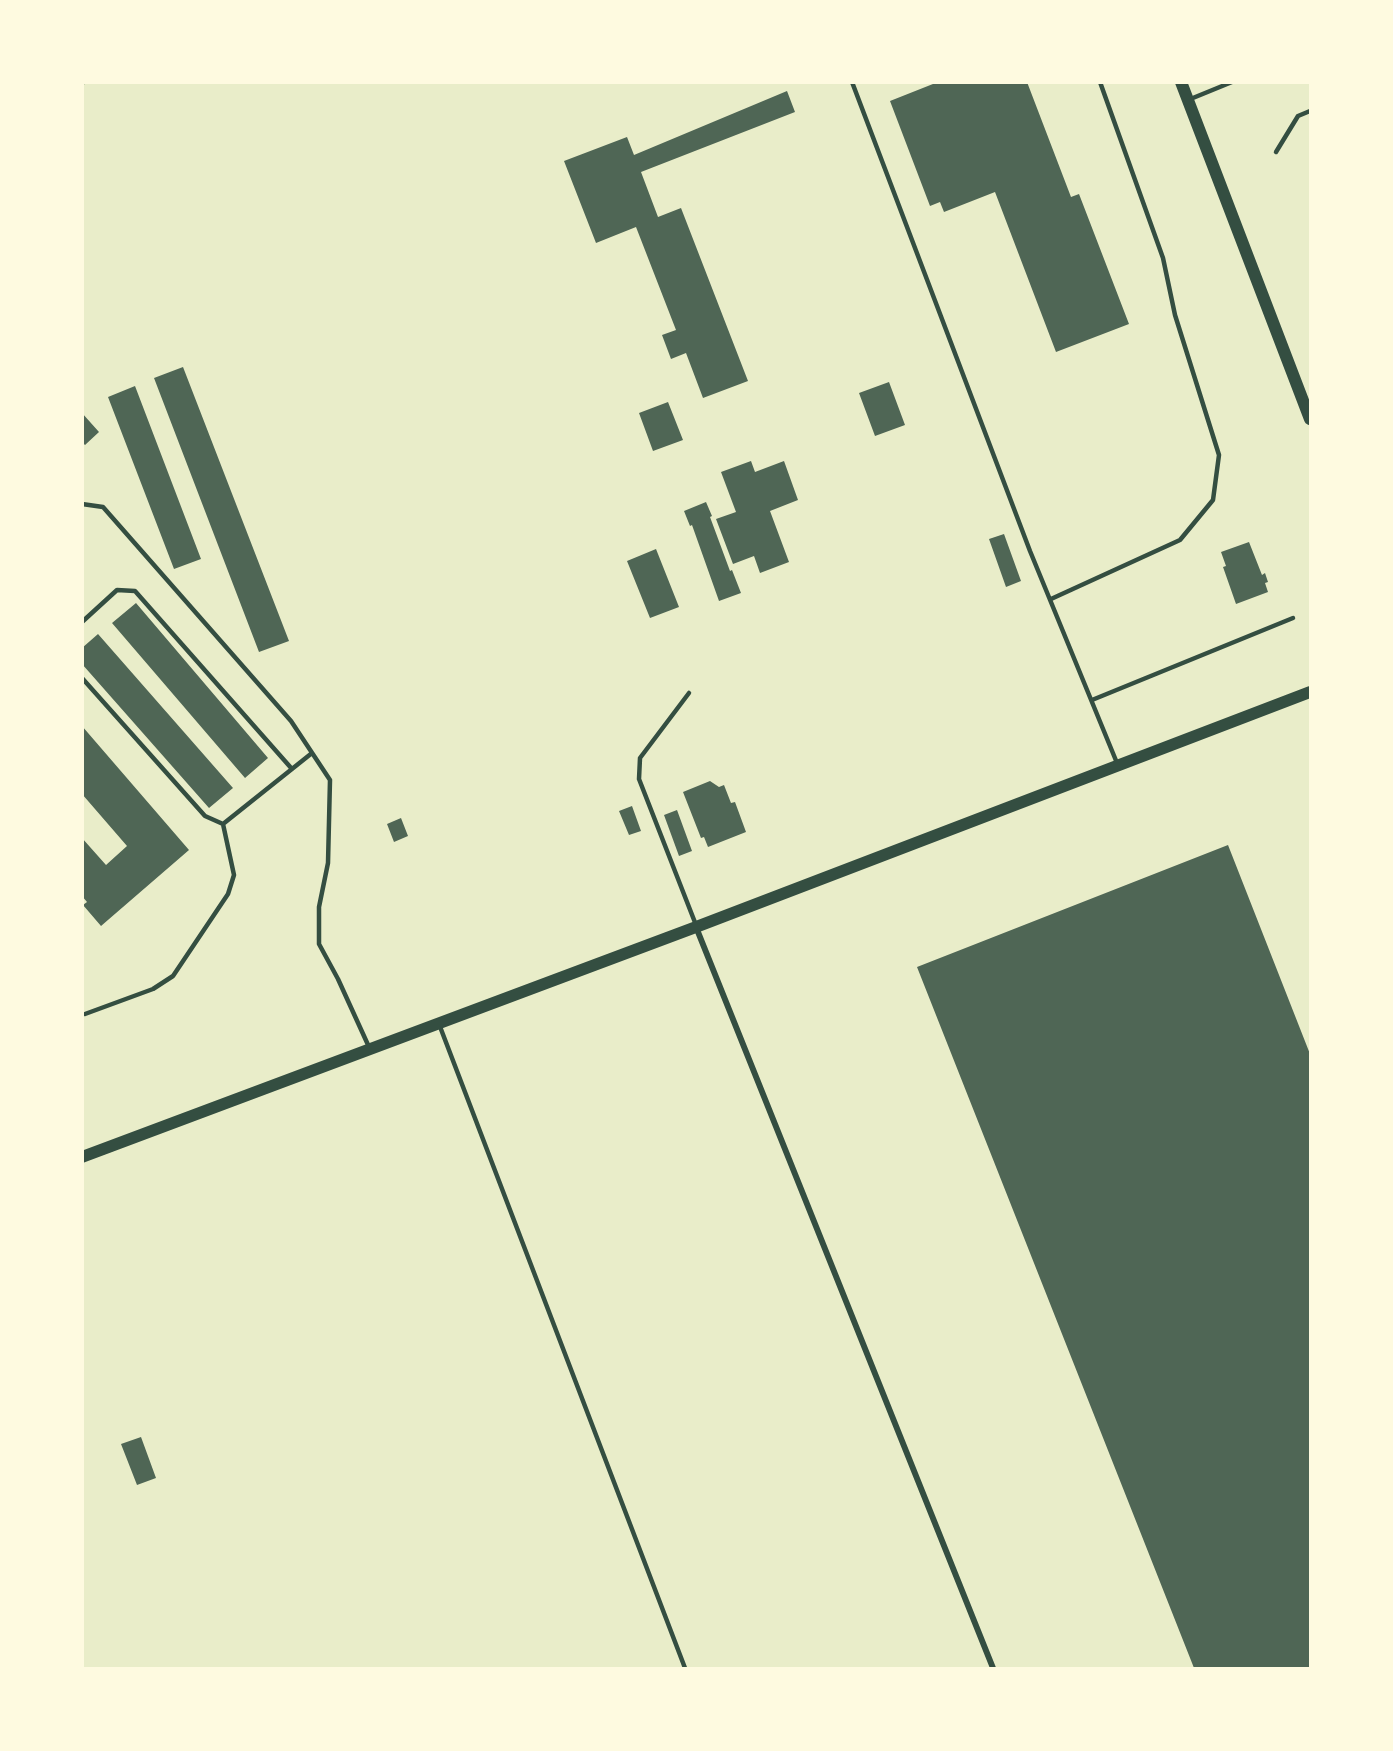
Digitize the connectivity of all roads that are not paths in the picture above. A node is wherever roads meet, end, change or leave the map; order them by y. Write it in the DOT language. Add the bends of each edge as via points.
graph roads {
  1 [pos="852,82"];
  2 [pos="1100,82"];
  3 [pos="1181,82"];
  4 [pos="1232,82"];
  5 [pos="1188,100"];
  6 [pos="1311,111"];
  7 [pos="1276,153"];
  8 [pos="1311,419"];
  9 [pos="82,504"];
  10 [pos="1051,599"];
  11 [pos="1293,618"];
  12 [pos="82,622"];
  13 [pos="82,678"];
  14 [pos="1311,692"];
  15 [pos="689,693"];
  16 [pos="1092,700"];
  17 [pos="312,753"];
  18 [pos="1118,766"];
  19 [pos="292,769"];
  20 [pos="223,824"];
  21 [pos="696,927"];
  22 [pos="85,1014"];
  23 [pos="440,1024"];
  24 [pos="370,1050"];
  25 [pos="82,1157"];
  26 [pos="685,1668"];
  27 [pos="993,1668"];
  1 -- 10 [label="lane"];
  2 -- 10 [label="lane" via="1163,258 1175,315 1220,455 1213,500 1180,540"];
  3 -- 5 [label="main road"];
  4 -- 5 [label="lane"];
  5 -- 8 [label="main road"];
  6 -- 7 [label="lane" via="1298,116"];
  9 -- 17 [label="lane" via="103,507 291,721"];
  10 -- 16 [label="lane"];
  11 -- 16 [label="lane"];
  12 -- 19 [label="lane" via="117,590 135,591"];
  13 -- 20 [label="lane" via="205,816"];
  14 -- 18 [label="main road"];
  15 -- 21 [label="lane" via="640,758 639,779"];
  16 -- 18 [label="lane"];
  17 -- 19 [label="lane"];
  17 -- 24 [label="lane" via="330,780 328,862 319,907 319,944"];
  18 -- 21 [label="main road"];
  19 -- 20 [label="lane"];
  20 -- 22 [label="lane" via="234,875 228,894 173,976 153,989"];
  21 -- 23 [label="main road"];
  21 -- 27 [label="street"];
  23 -- 24 [label="main road"];
  23 -- 26 [label="lane"];
  24 -- 25 [label="main road"];
}
